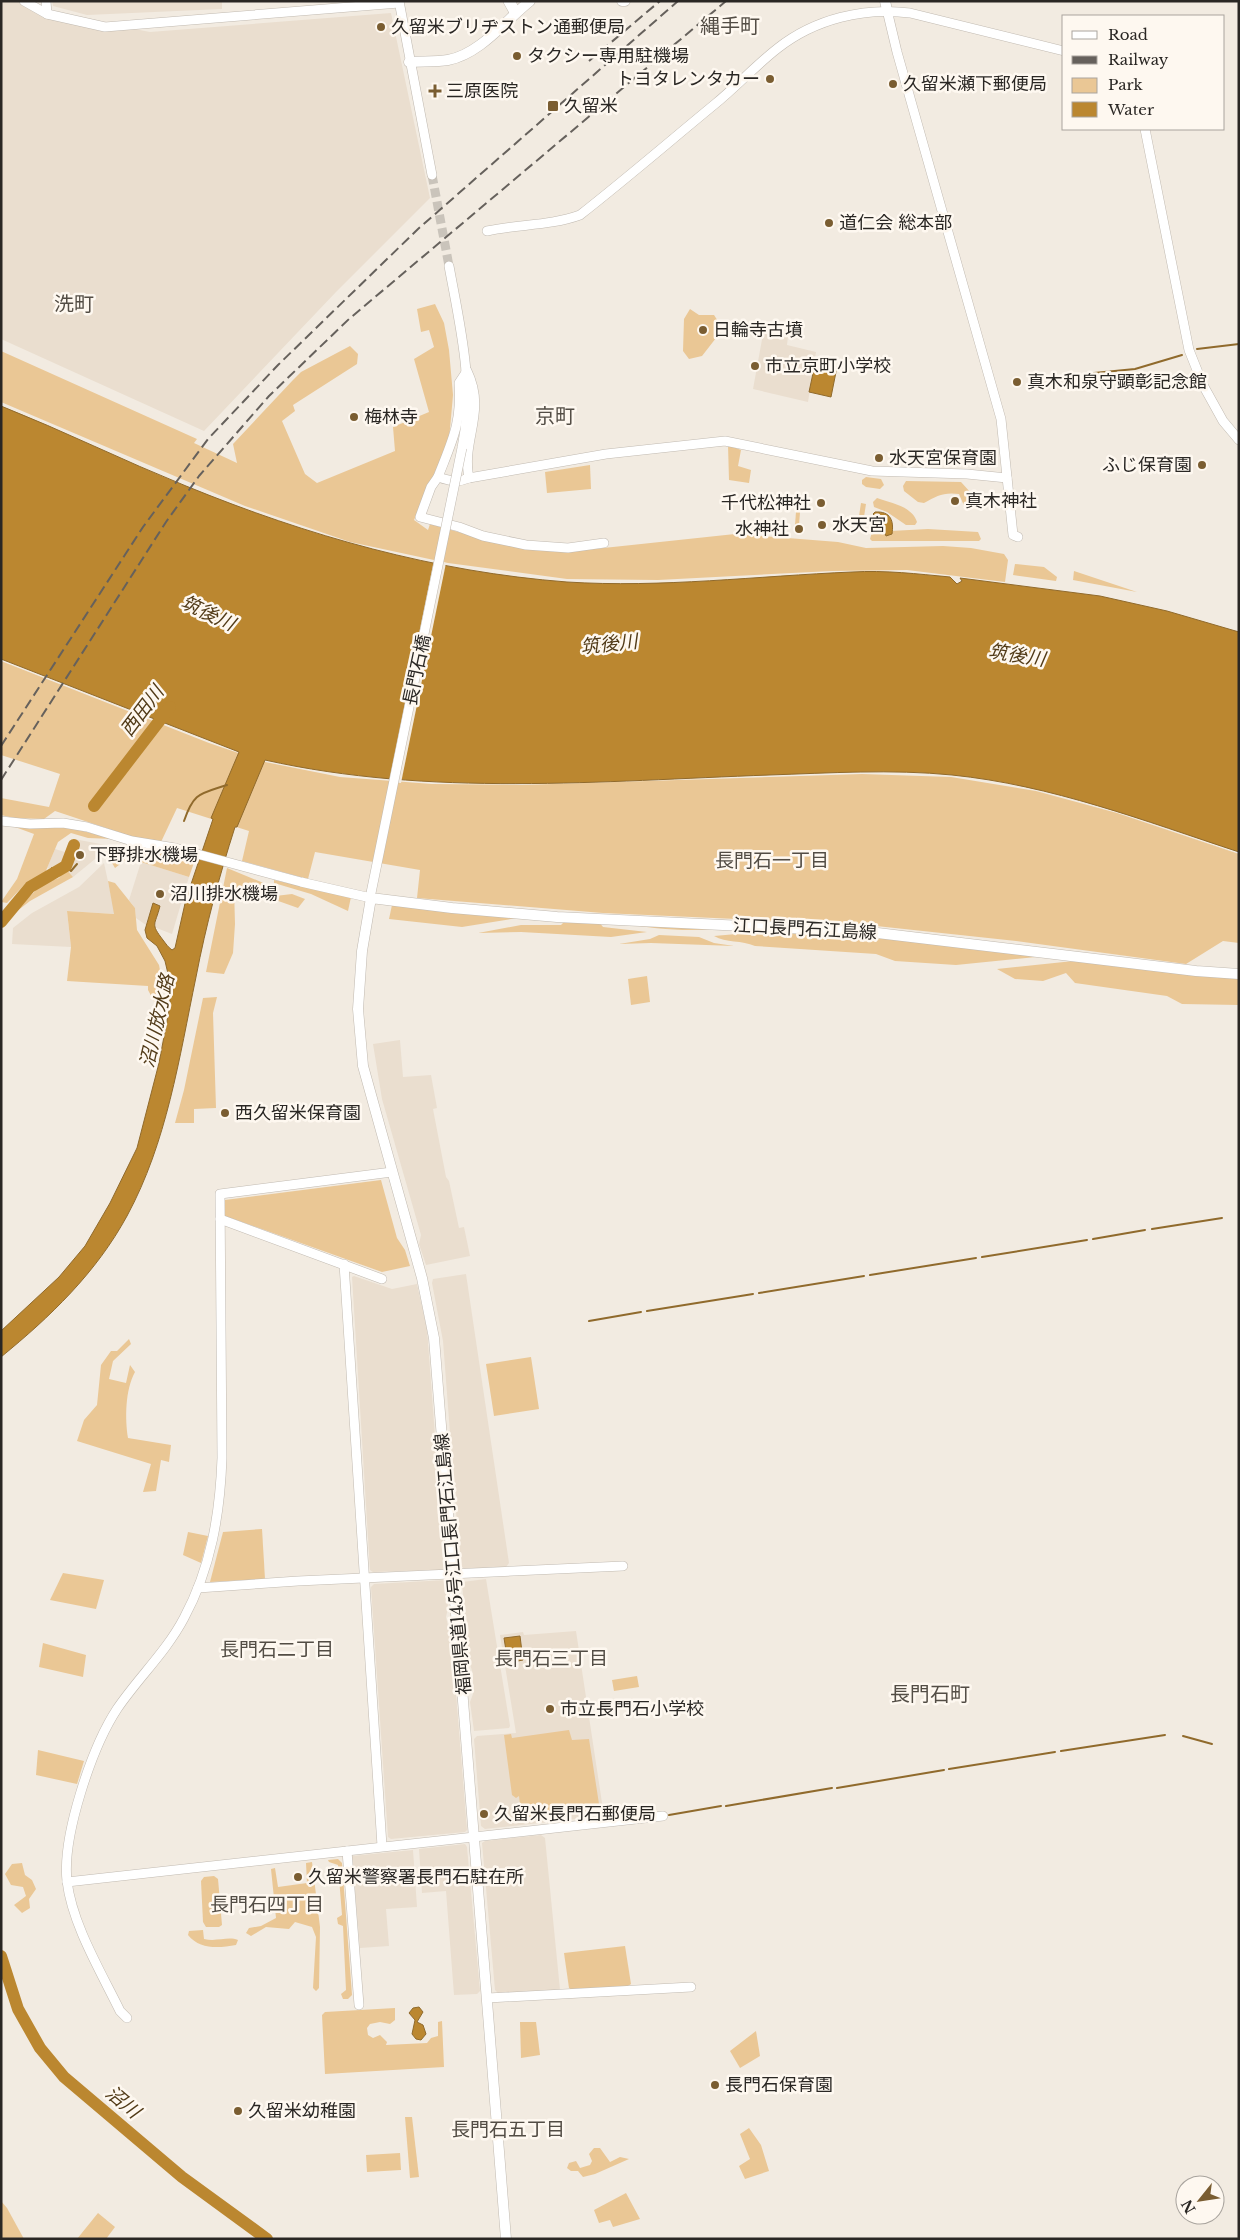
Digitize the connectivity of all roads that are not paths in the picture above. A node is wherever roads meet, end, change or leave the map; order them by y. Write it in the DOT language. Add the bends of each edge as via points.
graph roads {
  1 [pos="24,1"];
  2 [pos="46,1"];
  3 [pos="509,1"];
  4 [pos="530,1"];
  5 [pos="400,2"];
  6 [pos="886,6"];
  7 [pos="516,12"];
  8 [pos="47,14"];
  9 [pos="1062,50"];
  10 [pos="409,62"];
  11 [pos="1145,130"];
  12 [pos="432,175"];
  13 [pos="487,231"];
  14 [pos="449,266"];
  15 [pos="467,371"];
  16 [pos="1239,440"];
  17 [pos="438,477"];
  18 [pos="469,478"];
  19 [pos="1007,478"];
  20 [pos="1018,537"];
  21 [pos="604,543"];
  22 [pos="1,821"];
  23 [pos="371,895"];
  24 [pos="1239,974"];
  25 [pos="392,1172"];
  26 [pos="220,1219"];
  27 [pos="344,1264"];
  28 [pos="382,1279"];
  29 [pos="623,1566"];
  30 [pos="454,1575"];
  31 [pos="365,1579"];
  32 [pos="198,1588"];
  33 [pos="663,1816"];
  34 [pos="475,1836"];
  35 [pos="382,1846"];
  36 [pos="347,1851"];
  37 [pos="67,1882"];
  38 [pos="691,1987"];
  39 [pos="488,1998"];
  40 [pos="359,2005"];
  41 [pos="127,2018"];
  42 [pos="506,2239"];
  1 -- 8 [label="street"];
  2 -- 8 [label="street"];
  3 -- 7 [label="main road"];
  4 -- 7 [label="main road"];
  5 -- 8 [label="street" via="105,27"];
  5 -- 10 [label="street"];
  6 -- 9 [label="street"];
  6 -- 13 [label="street" via="816,26 777,48 626,180 580,215 553,223"];
  6 -- 19 [label="street" via="896,52 993,387 1001,420"];
  7 -- 10 [label="main road" via="480,45 459,56 448,60"];
  10 -- 12 [label="street"];
  11 -- 16 [label="street" via="1188,350 1223,421"];
  14 -- 15 [label="street"];
  15 -- 17 [label="street" via="459,383 455,435"];
  15 -- 18 [label="street" via="474,386 475,402 467,462"];
  15 -- 23 [label="street, 長門石橋, bridge" via="466,430"];
  17 -- 18 [label="street" via="461,482"];
  17 -- 21 [label="street" via="430,487 420,517 526,545 568,548"];
  18 -- 19 [label="street" via="606,454 726,441 872,471"];
  19 -- 20 [label="street" via="1013,535"];
  22 -- 23 [label="street" via="88,827 132,841"];
  23 -- 24 [label="main road, 江口長門石江島線" via="452,908 557,917 870,932"];
  23 -- 25 [label="main road, 福岡県道145号江口長門石江島線" via="362,951 358,1009 363,1066"];
  25 -- 26 [label="street" via="220,1194"];
  25 -- 30 [label="main road, 福岡県道145号江口長門石江島線" via="422,1278 434,1338"];
  26 -- 27 [label="street"];
  26 -- 32 [label="street" via="221,1486 212,1547"];
  27 -- 28 [label="street"];
  27 -- 31 [label="street"];
  29 -- 30 [label="street"];
  30 -- 31 [label="street"];
  30 -- 34 [label="main road, 福岡県道145号江口長門石江島線"];
  31 -- 32 [label="street"];
  31 -- 35 [label="street"];
  32 -- 37 [label="street" via="175,1633 104,1731 80,1795 68,1844"];
  33 -- 34 [label="street"];
  34 -- 35 [label="street"];
  34 -- 39 [label="main road, 福岡県道145号江口長門石江島線"];
  35 -- 36 [label="street"];
  36 -- 37 [label="street"];
  36 -- 40 [label="street"];
  37 -- 41 [label="street" via="90,1947 120,2011"];
  38 -- 39 [label="street"];
  39 -- 42 [label="main road, 福岡県道145号江口長門石江島線"];
}
